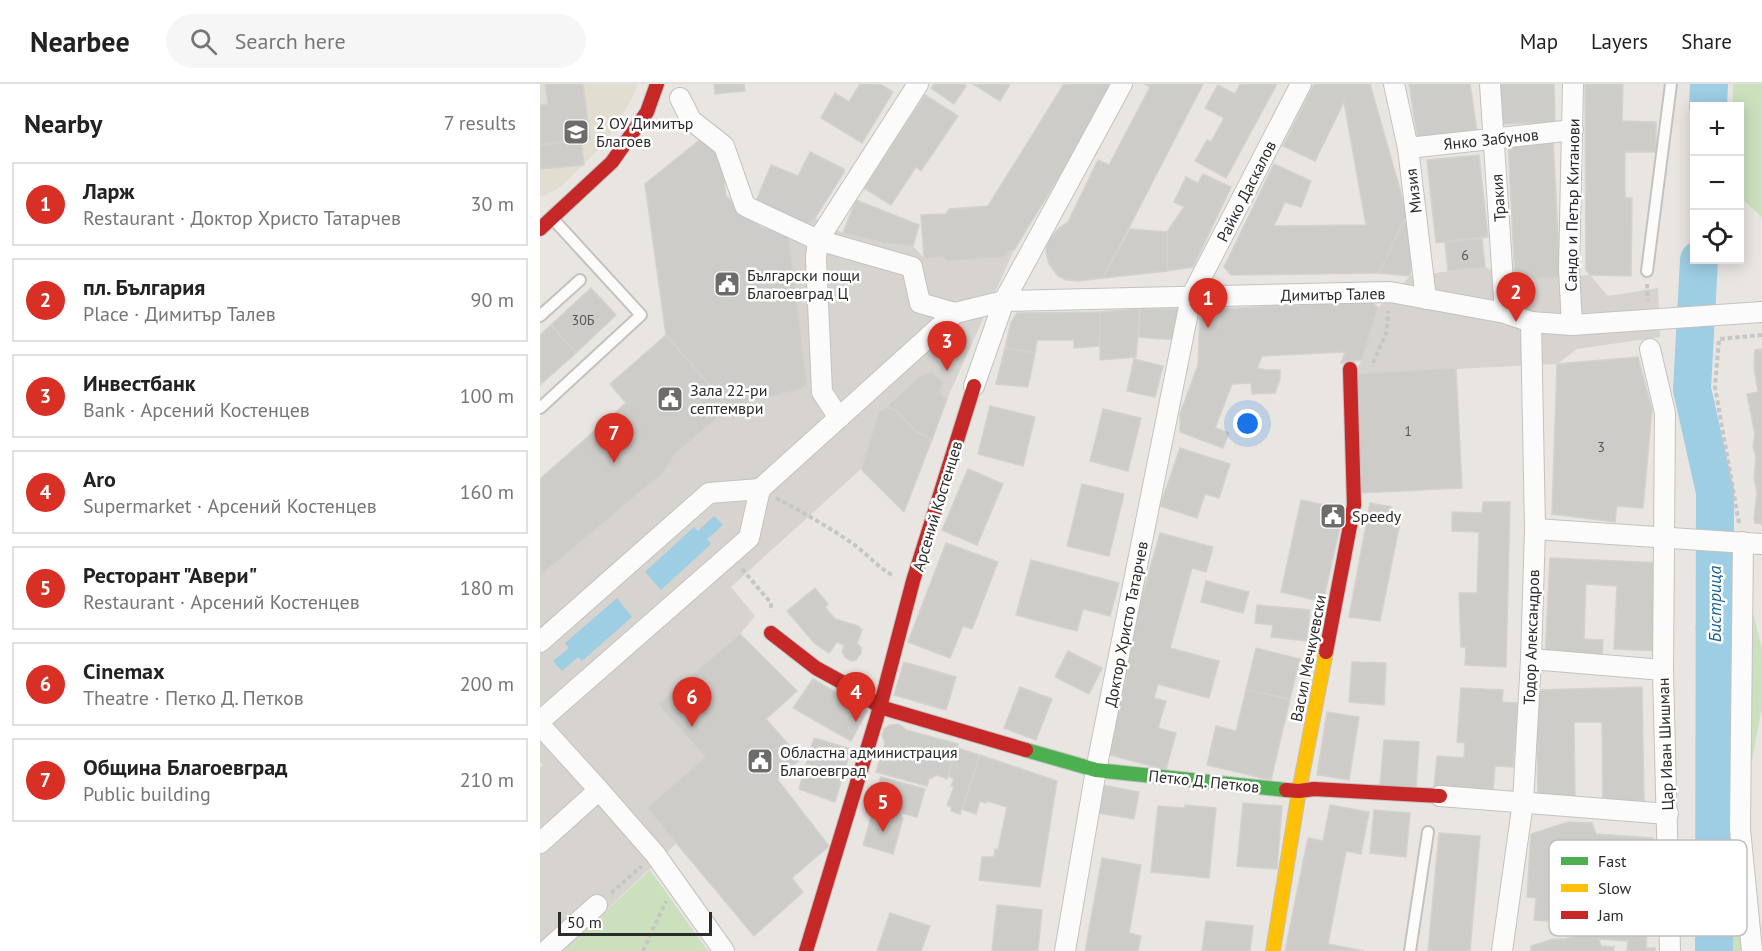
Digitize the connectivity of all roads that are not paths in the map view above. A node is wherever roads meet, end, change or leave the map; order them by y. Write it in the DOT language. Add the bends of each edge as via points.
graph roads {
  1 [pos="657,84"];
  2 [pos="918,84"];
  3 [pos="1122,84"];
  4 [pos="1301,84"];
  5 [pos="1394,84"];
  6 [pos="1490,84"];
  7 [pos="1573,84"];
  8 [pos="1671,84"];
  9 [pos="680,98"];
  10 [pos="1573,130"];
  11 [pos="1494,139"];
  12 [pos="1408,148"];
  13 [pos="550,218"];
  14 [pos="540,229"];
  15 [pos="818,240"];
  16 [pos="1647,271"];
  17 [pos="580,280"];
  18 [pos="1191,297"];
  19 [pos="1426,299"];
  20 [pos="1004,301"];
  21 [pos="1762,312"];
  22 [pos="955,313"];
  23 [pos="1505,313"];
  24 [pos="540,316"];
  25 [pos="1531,322"];
  26 [pos="1572,325"];
  27 [pos="1650,349"];
  28 [pos="1350,369"];
  29 [pos="975,386"];
  30 [pos="540,408"];
  31 [pos="839,418"];
  32 [pos="760,489"];
  33 [pos="1535,529"];
  34 [pos="1666,536"];
  35 [pos="1752,543"];
  36 [pos="771,633"];
  37 [pos="540,642"];
  38 [pos="1531,659"];
  39 [pos="1663,670"];
  40 [pos="880,707"];
  41 [pos="540,723"];
  42 [pos="1096,770"];
  43 [pos="598,790"];
  44 [pos="1299,790"];
  45 [pos="1440,796"];
  46 [pos="1523,802"];
  47 [pos="1668,814"];
  48 [pos="1428,832"];
  49 [pos="1668,840"];
  50 [pos="1741,840"];
  51 [pos="540,843"];
  52 [pos="1747,900"];
  53 [pos="597,905"];
  54 [pos="1670,936"];
  55 [pos="546,951"];
  56 [pos="724,951"];
  57 [pos="806,951"];
  58 [pos="1065,951"];
  59 [pos="1273,951"];
  60 [pos="1410,951"];
  61 [pos="1502,951"];
  62 [pos="1670,951"];
  63 [pos="1752,951"];
  1 -- 13 [label="street" via="647,112 612,162"];
  2 -- 15 [label="street"];
  3 -- 20 [label="street, Арсений Костенцев"];
  4 -- 18 [label="street, Райко Даскалов"];
  5 -- 12 [label="street, Мизия"];
  6 -- 11 [label="street, Тракия"];
  7 -- 10 [label="street, Сандо и Петър Китанови"];
  8 -- 16 [label="lane"];
  9 -- 15 [label="street" via="691,120 724,146 745,206"];
  10 -- 11 [label="street, Янко Забунов"];
  10 -- 26 [label="street, Сандо и Петър Китанови" via="1569,269"];
  11 -- 12 [label="street, Янко Забунов"];
  11 -- 23 [label="street, Тракия"];
  12 -- 19 [label="street, Мизия"];
  13 -- 14 [label="street"];
  13 -- 30 [label="lane" via="641,315"];
  15 -- 22 [label="street" via="912,267 920,303"];
  15 -- 31 [label="street" via="822,392"];
  17 -- 24 [label="lane"];
  18 -- 19 [label="street, Димитър Талев" via="1390,292"];
  18 -- 20 [label="street, Димитър Талев"];
  18 -- 42 [label="street, Доктор Христо Татарчев"];
  19 -- 23 [label="street, Димитър Талев"];
  20 -- 22 [label="street, Димитър Талев"];
  20 -- 29 [label="street, Арсений Костенцев"];
  21 -- 26 [label="street, Димитър Талев"];
  22 -- 31 [label="street"];
  23 -- 25 [label="street, Димитър Талев"];
  25 -- 26 [label="street, Димитър Талев"];
  25 -- 33 [label="street, Тодор Александров"];
  27 -- 34 [label="street, Цар Иван Шишман" via="1665,413"];
  28 -- 44 [label="street, Васил Мечкуевски" via="1354,505"];
  29 -- 40 [label="street, Арсений Костенцев" via="913,581"];
  31 -- 32 [label="street"];
  32 -- 37 [label="street" via="709,493"];
  32 -- 41 [label="street" via="749,538"];
  33 -- 34 [label="street"];
  33 -- 38 [label="street, Тодор Александров"];
  34 -- 35 [label="street"];
  34 -- 39 [label="street, Цар Иван Шишман"];
  35 -- 50 [label="street"];
  36 -- 40 [label="street, Петко Д. Петков" via="816,668"];
  38 -- 39 [label="street"];
  38 -- 46 [label="street, Тодор Александров"];
  39 -- 47 [label="street, Цар Иван Шишман"];
  40 -- 42 [label="street, Петко Д. Петков"];
  40 -- 57 [label="street, Арсений Костенцев"];
  41 -- 43 [label="street"];
  42 -- 44 [label="street, Петко Д. Петков"];
  42 -- 58 [label="street, Доктор Христо Татарчев"];
  43 -- 51 [label="street"];
  43 -- 56 [label="street" via="655,854"];
  44 -- 45 [label="street, Петко Д. Петков"];
  44 -- 59 [label="street, Васил Мечкуевски"];
  45 -- 46 [label="street, Петко Д. Петков"];
  46 -- 47 [label="street, Петко Д. Петков"];
  46 -- 61 [label="street, Тодор Александров"];
  47 -- 49 [label="street, Цар Иван Шишман"];
  48 -- 60 [label="lane"];
  52 -- 63 [label="street"];
  53 -- 55 [label="street"];
  54 -- 62 [label="street, Цар Иван Шишман"];
}
